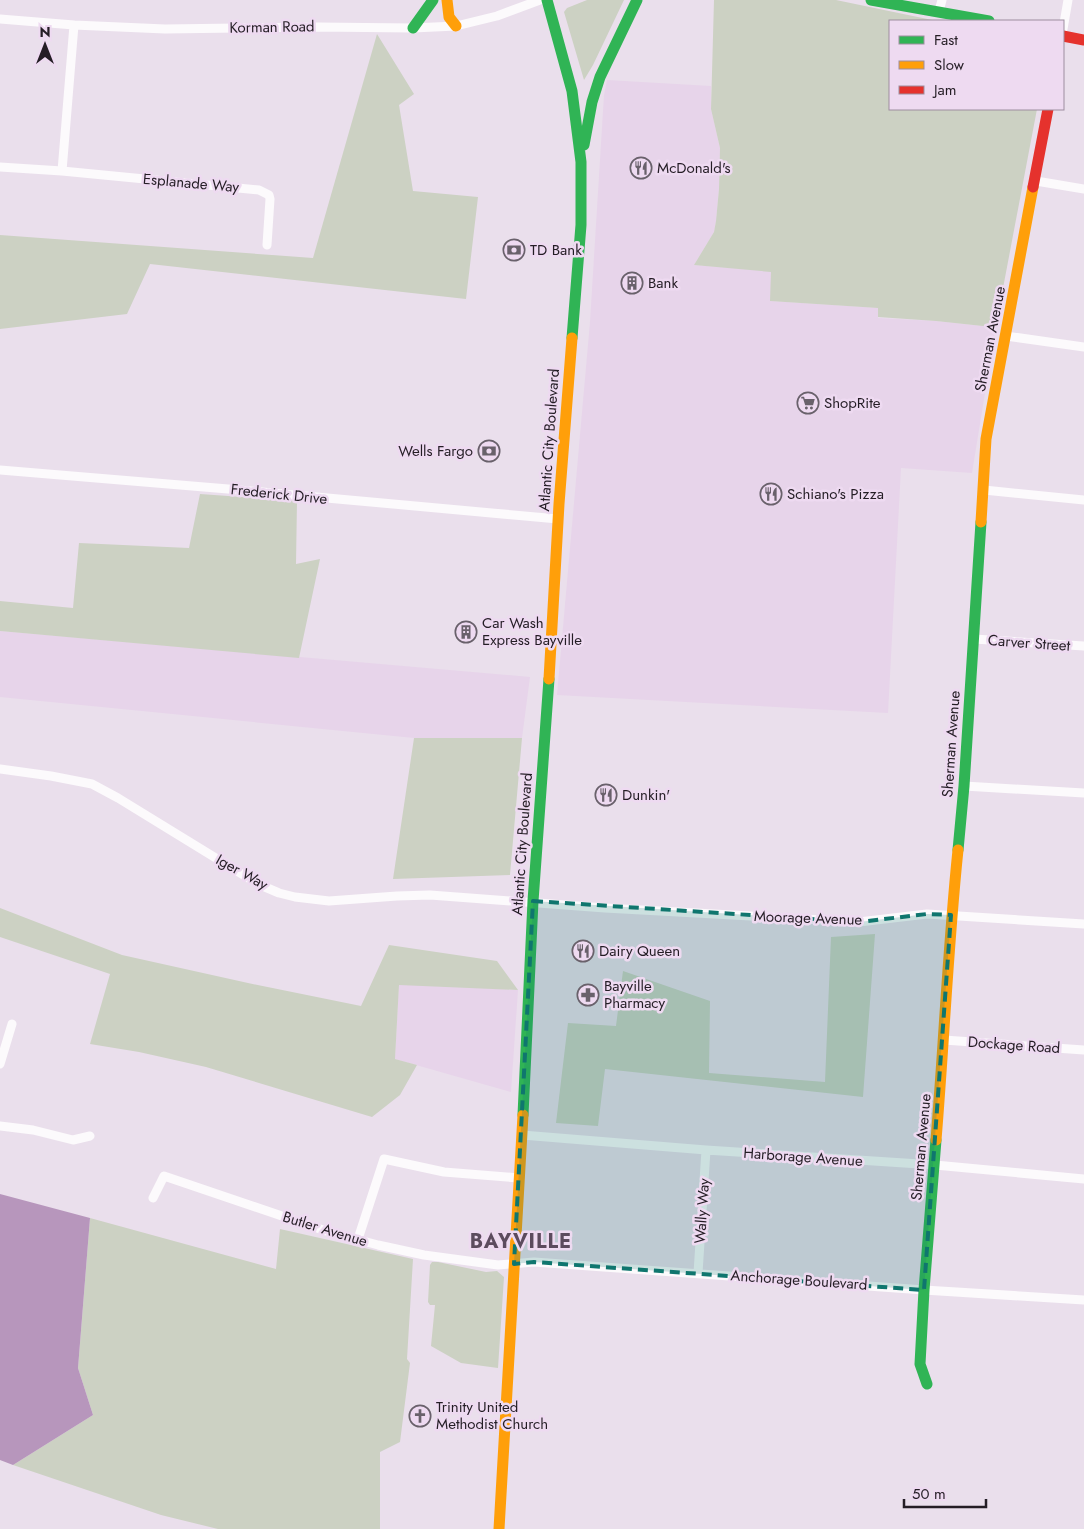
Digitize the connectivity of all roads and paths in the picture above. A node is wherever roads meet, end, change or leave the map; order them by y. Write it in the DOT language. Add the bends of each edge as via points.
graph roads {
  1 [pos="433,0"];
  2 [pos="447,0"];
  3 [pos="540,0"];
  4 [pos="547,0"];
  5 [pos="631,0"];
  6 [pos="637,0"];
  7 [pos="871,0"];
  8 [pos="905,0"];
  9 [pos="1068,0"];
  10 [pos="940,6"];
  11 [pos="629,15"];
  12 [pos="0,19"];
  13 [pos="986,20"];
  14 [pos="1064,23"];
  15 [pos="74,25"];
  16 [pos="456,26"];
  17 [pos="413,28"];
  18 [pos="1064,36"];
  19 [pos="1084,40"];
  20 [pos="1048,110"];
  21 [pos="581,162"];
  22 [pos="0,167"];
  23 [pos="62,171"];
  24 [pos="1036,181"];
  25 [pos="1084,189"];
  26 [pos="267,245"];
  27 [pos="1006,336"];
  28 [pos="1084,347"];
  29 [pos="0,470"];
  30 [pos="984,490"];
  31 [pos="1084,500"];
  32 [pos="558,519"];
  33 [pos="974,639"];
  34 [pos="1084,646"];
  35 [pos="0,770"];
  36 [pos="964,786"];
  37 [pos="1084,793"];
  38 [pos="533,902"];
  39 [pos="951,915"];
  40 [pos="1084,924"];
  41 [pos="12,1024"];
  42 [pos="944,1040"];
  43 [pos="1084,1050"];
  44 [pos="0,1064"];
  45 [pos="0,1126"];
  46 [pos="522,1135"];
  47 [pos="90,1136"];
  48 [pos="706,1150"];
  49 [pos="935,1165"];
  50 [pos="519,1178"];
  51 [pos="1084,1178"];
  52 [pos="153,1198"];
  53 [pos="358,1239"];
  54 [pos="514,1264"];
  55 [pos="698,1273"];
  56 [pos="924,1290"];
  57 [pos="1084,1300"];
  58 [pos="927,1384"];
  59 [pos="499,1529"];
  1 -- 17 [label="main road"];
  2 -- 16 [label="main road" via="449,17"];
  3 -- 16 [label="street, Korman Road"];
  4 -- 21 [label="main road" via="572,91"];
  5 -- 11 [label="main road"];
  6 -- 11 [label="main road"];
  7 -- 10 [label="main road"];
  8 -- 10 [label="main road"];
  9 -- 14 [label="street"];
  10 -- 13 [label="main road"];
  11 -- 21 [label="main road" via="595,90"];
  12 -- 15 [label="street, Korman Road"];
  15 -- 17 [label="street, Korman Road"];
  15 -- 23 [label="street"];
  16 -- 17 [label="street, Korman Road"];
  18 -- 19 [label="main road"];
  20 -- 24 [label="main road, Sherman Avenue"];
  21 -- 32 [label="main road, Atlantic City Boulevard" via="581,225"];
  22 -- 23 [label="street, Esplanade Way"];
  23 -- 26 [label="street, Esplanade Way" via="259,190 270,199"];
  24 -- 25 [label="street"];
  24 -- 27 [label="main road, Sherman Avenue"];
  27 -- 28 [label="street"];
  27 -- 30 [label="main road, Sherman Avenue" via="986,439"];
  29 -- 32 [label="street, Frederick Drive"];
  30 -- 31 [label="street"];
  30 -- 33 [label="main road, Sherman Avenue"];
  32 -- 38 [label="main road, Atlantic City Boulevard"];
  33 -- 34 [label="street, Carver Street"];
  33 -- 36 [label="main road, Sherman Avenue"];
  35 -- 38 [label="street, Iger Way" via="92,784 258,884 295,896 329,901 430,895"];
  36 -- 37 [label="street"];
  36 -- 39 [label="main road, Sherman Avenue"];
  38 -- 39 [label="street, Moorage Avenue" via="859,922 927,914"];
  38 -- 46 [label="main road, Atlantic City Boulevard"];
  39 -- 40 [label="street, Moorage Avenue"];
  39 -- 42 [label="main road, Sherman Avenue"];
  41 -- 44 [label="street"];
  42 -- 43 [label="street, Dockage Road"];
  42 -- 49 [label="main road, Sherman Avenue"];
  45 -- 47 [label="street" via="73,1140"];
  46 -- 48 [label="street, Harborage Avenue"];
  46 -- 50 [label="main road, Atlantic City Boulevard"];
  48 -- 49 [label="street, Harborage Avenue"];
  48 -- 55 [label="street, Wally Way"];
  49 -- 51 [label="street, Harborage Avenue"];
  49 -- 56 [label="main road, Sherman Avenue"];
  50 -- 53 [label="street" via="444,1172 384,1159"];
  50 -- 54 [label="main road, Atlantic City Boulevard"];
  52 -- 53 [label="street, Butler Avenue" via="164,1176"];
  53 -- 54 [label="street, Butler Avenue" via="424,1255 498,1265"];
  54 -- 55 [label="street, Anchorage Boulevard" via="534,1262"];
  54 -- 59 [label="main road, Atlantic City Boulevard"];
  55 -- 56 [label="street, Anchorage Boulevard"];
  56 -- 57 [label="street, Anchorage Boulevard"];
  56 -- 58 [label="main road, Sherman Avenue" via="920,1364"];
}
